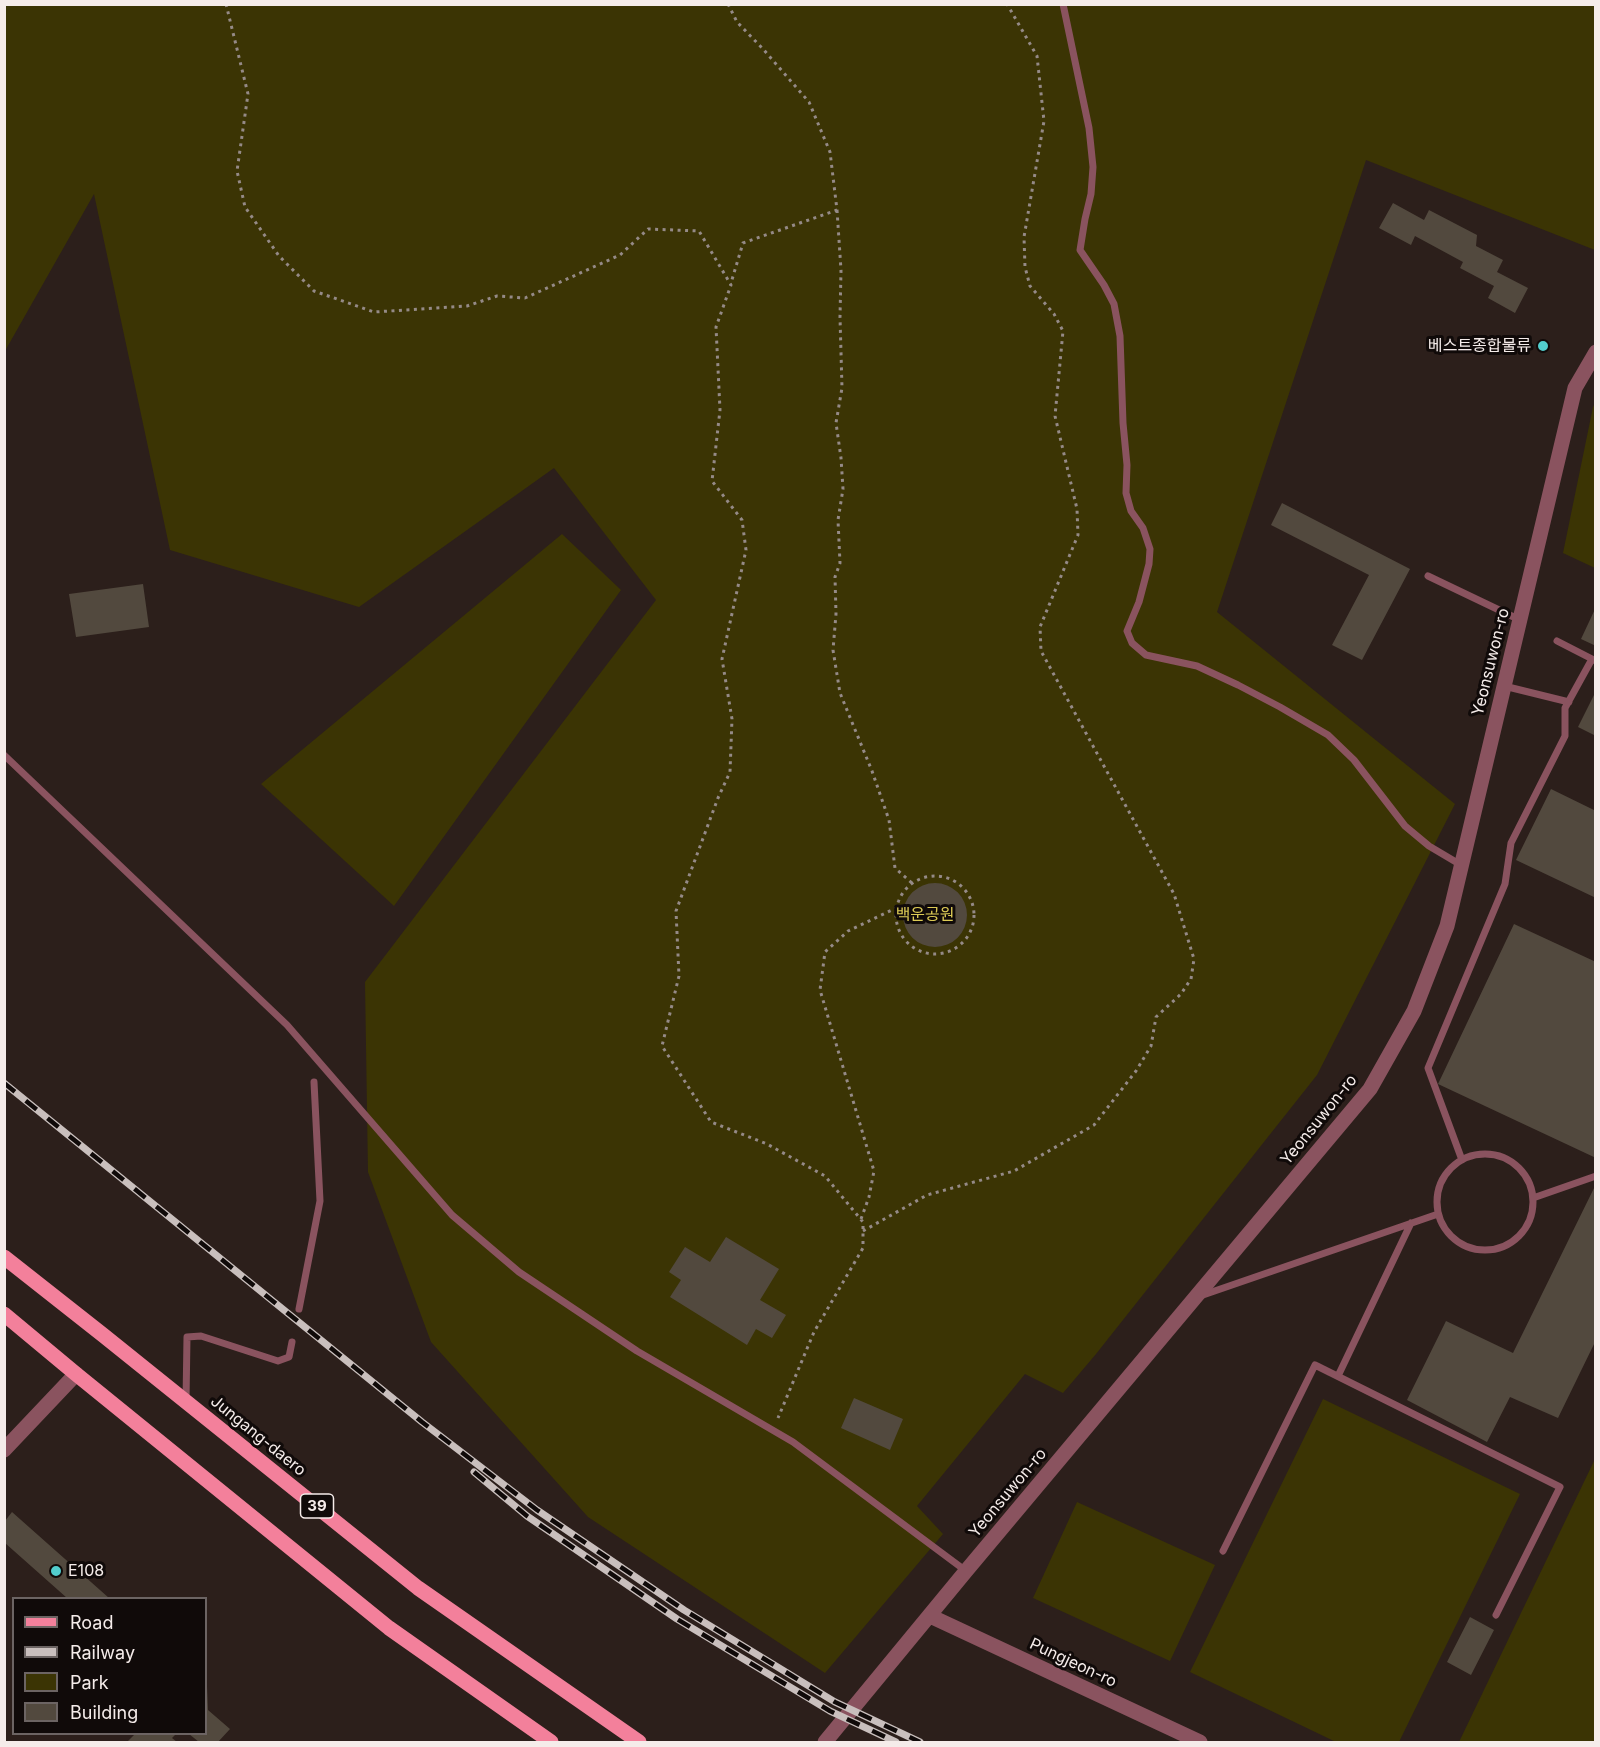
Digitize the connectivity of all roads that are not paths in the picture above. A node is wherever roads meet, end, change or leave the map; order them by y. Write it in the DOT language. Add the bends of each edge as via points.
graph roads {
  1 [pos="1063,4"];
  2 [pos="1596,352"];
  3 [pos="1428,576"];
  4 [pos="1520,620"];
  5 [pos="1557,641"];
  6 [pos="1594,660"];
  7 [pos="1504,686"];
  8 [pos="1569,702"];
  9 [pos="4,754"];
  10 [pos="1461,865"];
  11 [pos="314,1082"];
  12 [pos="1462,1160"];
  13 [pos="1596,1176"];
  14 [pos="1533,1198"];
  15 [pos="1438,1214"];
  16 [pos="1412,1224"];
  17 [pos="4,1257"];
  18 [pos="1195,1298"];
  19 [pos="299,1309"];
  20 [pos="4,1314"];
  21 [pos="292,1342"];
  22 [pos="76,1374"];
  23 [pos="1338,1376"];
  24 [pos="186,1401"];
  25 [pos="4,1450"];
  26 [pos="1222,1551"];
  27 [pos="966,1571"];
  28 [pos="1496,1615"];
  29 [pos="930,1616"];
  30 [pos="526,1725"];
  31 [pos="541,1743"];
  32 [pos="551,1743"];
  33 [pos="639,1743"];
  34 [pos="825,1743"];
  35 [pos="1200,1743"];
  1 -- 10 [label="lane" via="1089,128 1093,167 1080,250 1114,304 1120,336 1126,493 1150,549 1139,602 1127,632 1132,643 1146,656 1197,666 1238,685 1328,735 1354,760 1405,826"];
  2 -- 4 [label="street, Yeonsuwon-ro" via="1575,388"];
  3 -- 4 [label="lane"];
  4 -- 7 [label="street, Yeonsuwon-ro"];
  5 -- 6 [label="lane"];
  6 -- 8 [label="lane"];
  7 -- 8 [label="lane"];
  7 -- 10 [label="street, Yeonsuwon-ro"];
  8 -- 12 [label="lane" via="1565,708 1565,736 1511,843 1505,884 1428,1068"];
  9 -- 27 [label="lane" via="287,1025 452,1215 519,1272 637,1351 793,1442"];
  10 -- 18 [label="street, Yeonsuwon-ro" via="1447,926 1414,1011 1370,1089"];
  11 -- 19 [label="lane" via="320,1201"];
  12 -- 14 [label="lane" via="1493,1155 1508,1160 1521,1170"];
  12 -- 15 [label="lane" via="1441,1183"];
  13 -- 14 [label="lane"];
  14 -- 15 [label="lane" via="1532,1214 1525,1229 1501,1248 1485,1251 1455,1240 1444,1229"];
  15 -- 16 [label="lane"];
  16 -- 18 [label="lane"];
  16 -- 23 [label="lane"];
  17 -- 24 [label="main road, Jungang-daero / 39"];
  18 -- 27 [label="street, Yeonsuwon-ro"];
  20 -- 22 [label="main road"];
  21 -- 24 [label="lane" via="289,1357 278,1360 201,1335 187,1337"];
  22 -- 25 [label="street"];
  22 -- 30 [label="main road" via="389,1628"];
  23 -- 26 [label="lane" via="1315,1365"];
  23 -- 28 [label="lane" via="1560,1487"];
  24 -- 33 [label="main road, Jungang-daero / 39" via="418,1588"];
  27 -- 29 [label="street, Yeonsuwon-ro"];
  29 -- 34 [label="street, Yeonsuwon-ro"];
  29 -- 35 [label="street, Pungjeon-ro"];
  30 -- 31 [label="main road"];
  30 -- 32 [label="main road"];
}
